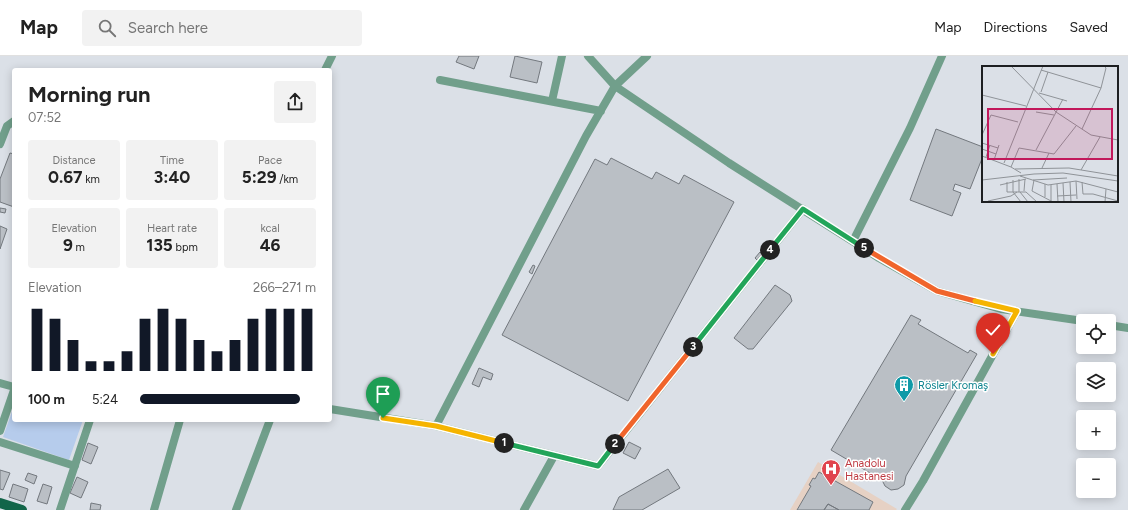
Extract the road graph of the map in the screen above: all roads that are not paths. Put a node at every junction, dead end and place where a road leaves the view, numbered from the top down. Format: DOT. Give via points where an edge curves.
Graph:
graph roads {
  1 [pos="332,56"];
  2 [pos="562,56"];
  3 [pos="588,56"];
  4 [pos="647,56"];
  5 [pos="942,56"];
  6 [pos="326,68"];
  7 [pos="440,80"];
  8 [pos="614,86"];
  9 [pos="552,101"];
  10 [pos="601,111"];
  11 [pos="12,122"];
  12 [pos="0,144"];
  13 [pos="803,209"];
  14 [pos="854,241"];
  15 [pos="1017,311"];
  16 [pos="1076,320"];
  17 [pos="1116,326"];
  18 [pos="1128,328"];
  19 [pos="0,383"];
  20 [pos="12,388"];
  21 [pos="12,395"];
  22 [pos="332,410"];
  23 [pos="89,422"];
  24 [pos="179,422"];
  25 [pos="269,422"];
  26 [pos="436,426"];
  27 [pos="0,431"];
  28 [pos="0,442"];
  29 [pos="554,456"];
  30 [pos="75,466"];
  31 [pos="0,503"];
  32 [pos="22,510"];
  33 [pos="60,510"];
  34 [pos="154,510"];
  35 [pos="236,510"];
  36 [pos="524,510"];
  37 [pos="905,510"];
  1 -- 6 [label="street"];
  2 -- 9 [label="street"];
  3 -- 8 [label="street"];
  4 -- 8 [label="street"];
  5 -- 14 [label="street" via="910,128"];
  7 -- 9 [label="street"];
  8 -- 10 [label="street"];
  8 -- 13 [label="street"];
  9 -- 10 [label="street"];
  10 -- 26 [label="street"];
  11 -- 12 [label="street" via="7,126"];
  13 -- 14 [label="street"];
  13 -- 29 [label="street" via="598,466"];
  14 -- 15 [label="street" via="937,291"];
  15 -- 16 [label="street"];
  15 -- 37 [label="street"];
  17 -- 18 [label="street"];
  19 -- 20 [label="street"];
  21 -- 27 [label="street"];
  22 -- 26 [label="street"];
  23 -- 30 [label="street"];
  24 -- 34 [label="street"];
  25 -- 35 [label="street"];
  26 -- 29 [label="street"];
  28 -- 30 [label="street"];
  29 -- 36 [label="street"];
  30 -- 33 [label="street"];
  31 -- 32 [label="main road"];
}
